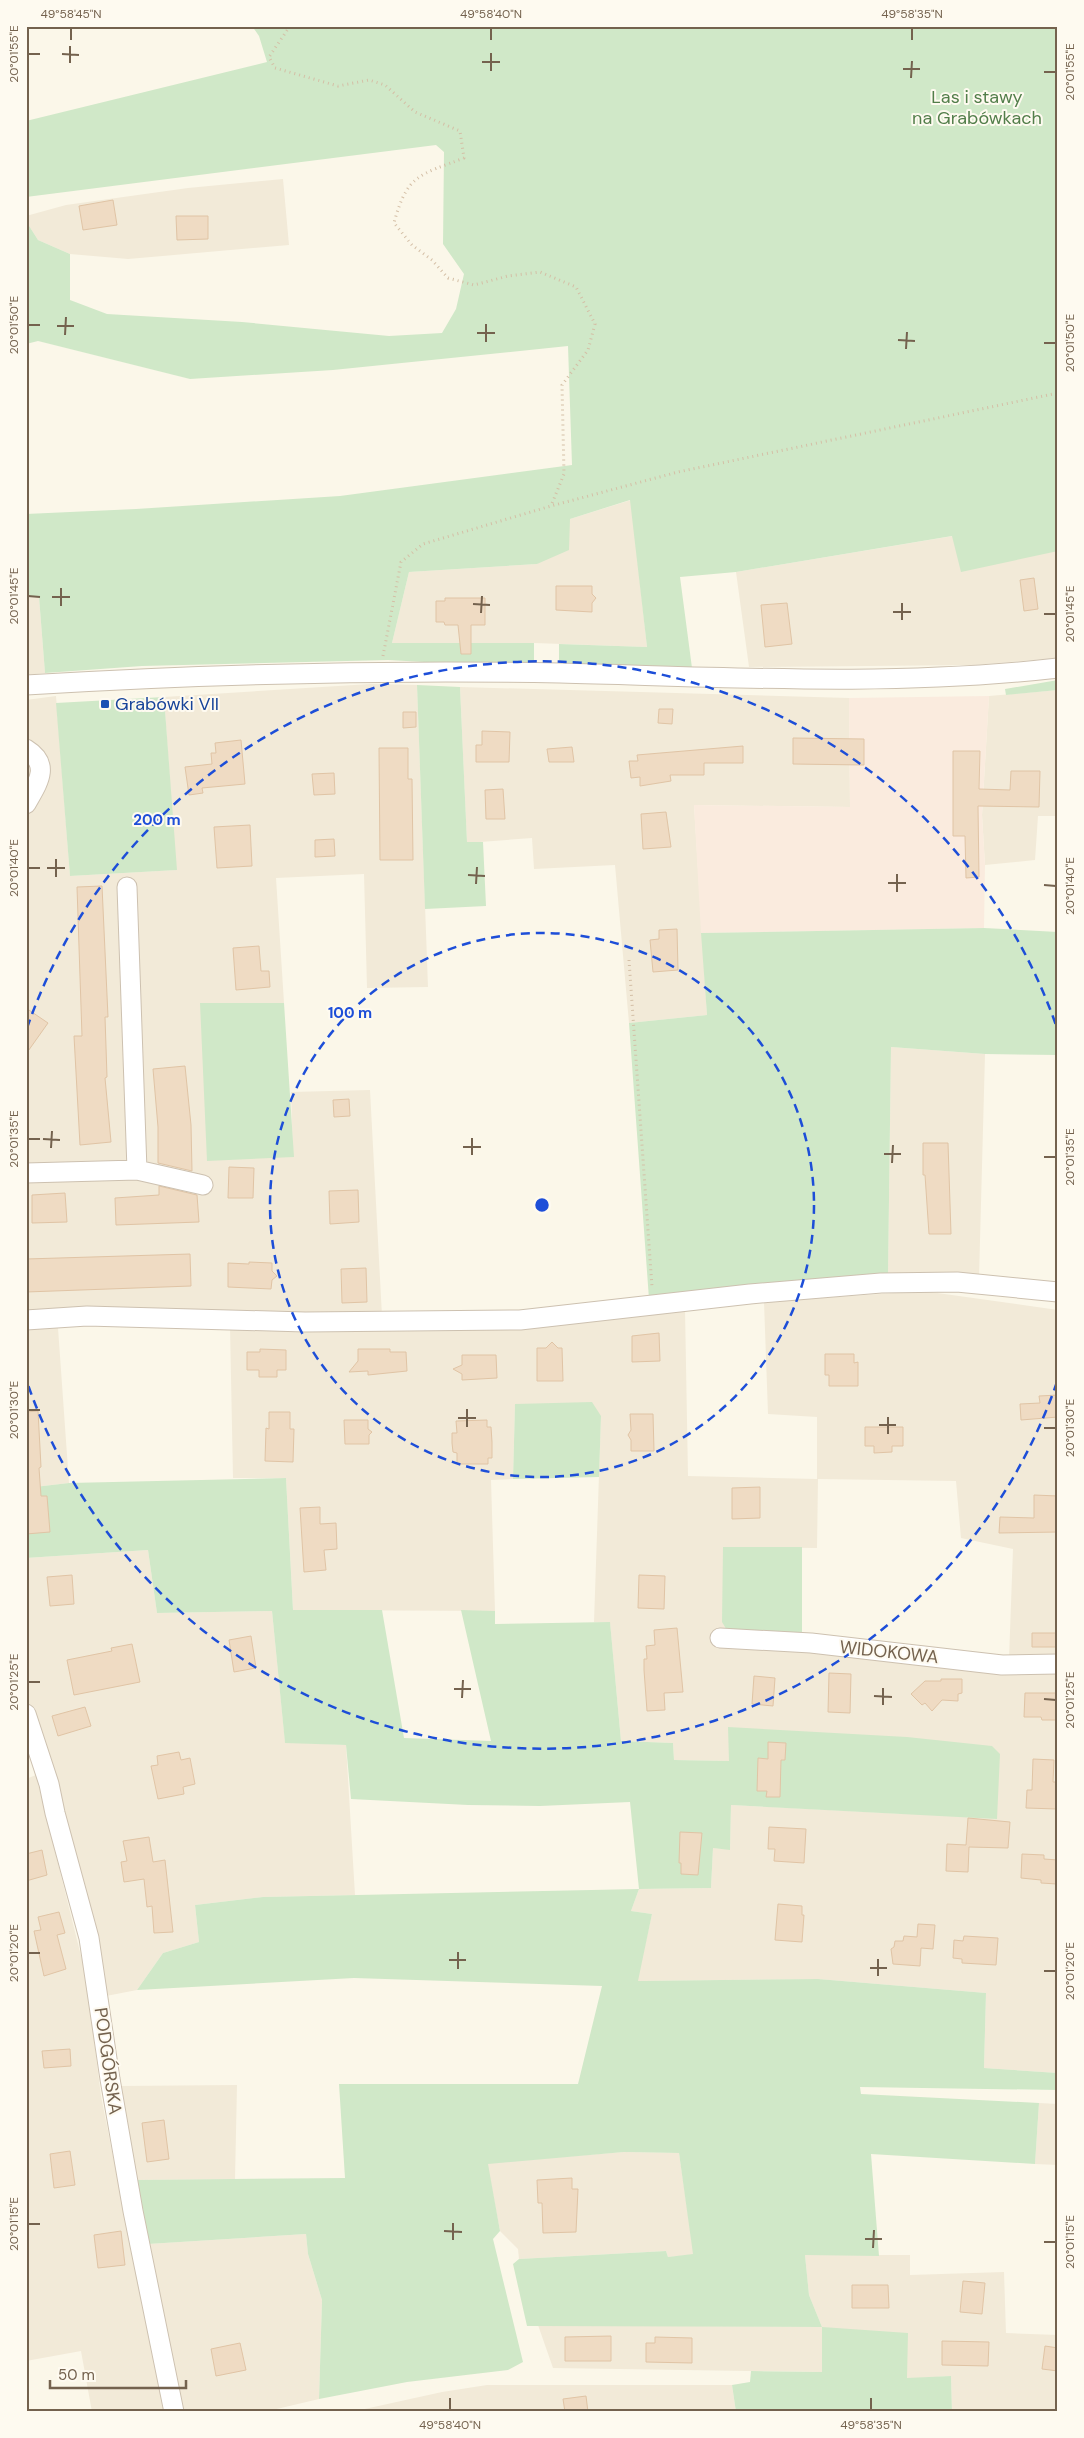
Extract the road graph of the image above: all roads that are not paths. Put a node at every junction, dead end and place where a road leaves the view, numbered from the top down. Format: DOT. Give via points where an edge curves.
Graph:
graph roads {
  1 [pos="1058,668"];
  2 [pos="26,686"];
  3 [pos="26,749"];
  4 [pos="26,804"];
  5 [pos="127,887"];
  6 [pos="137,1170"];
  7 [pos="26,1173"];
  8 [pos="203,1185"];
  9 [pos="1058,1292"];
  10 [pos="26,1320"];
  11 [pos="720,1638"];
  12 [pos="1058,1664"];
  13 [pos="26,1714"];
  14 [pos="174,2412"];
  1 -- 2 [label="street" via="954,678 381,672"];
  3 -- 4 [label="street" via="35,754 40,772"];
  5 -- 6 [label="street"];
  6 -- 7 [label="street"];
  6 -- 8 [label="street"];
  9 -- 10 [label="street" via="956,1282 881,1283 520,1320 305,1322 87,1316"];
  11 -- 12 [label="street, WIDOKOWA" via="811,1643 1002,1665"];
  13 -- 14 [label="street, PODGÓRSKA" via="49,1784 89,1938 131,2201"];
}
